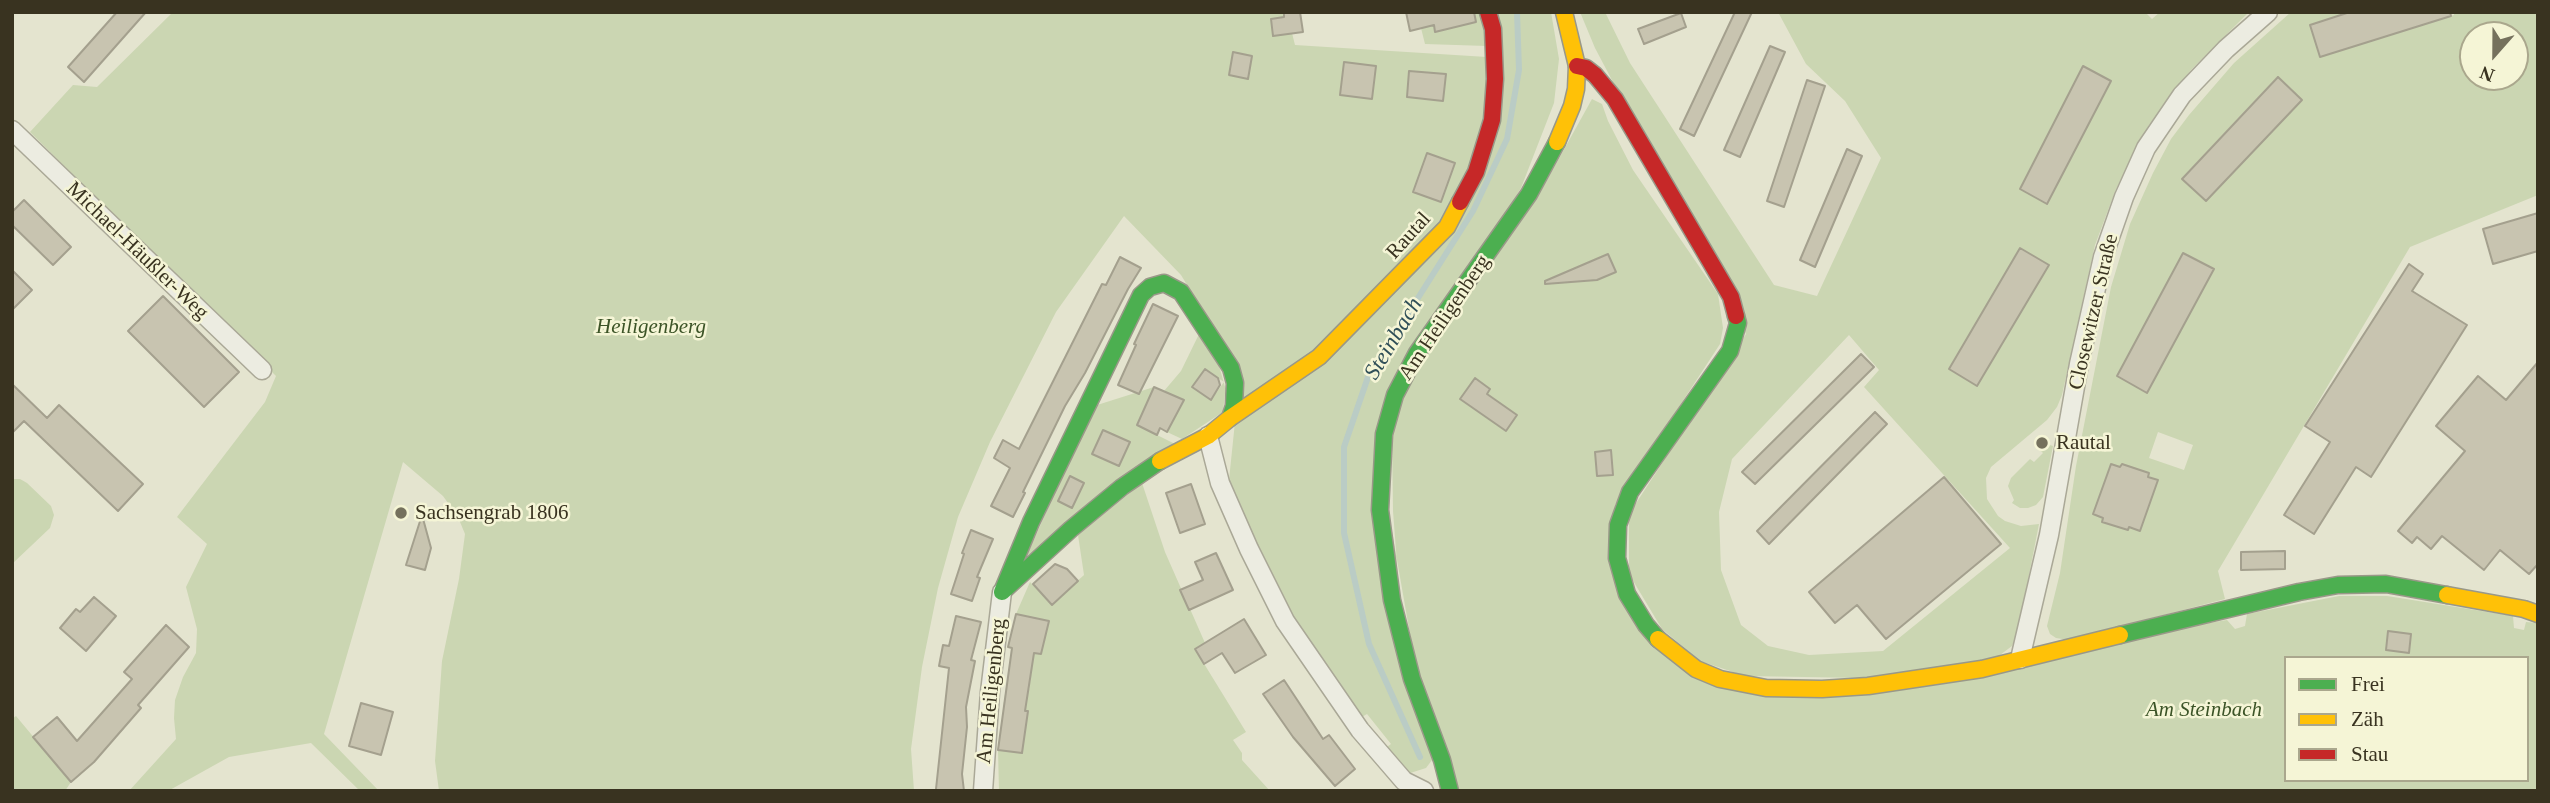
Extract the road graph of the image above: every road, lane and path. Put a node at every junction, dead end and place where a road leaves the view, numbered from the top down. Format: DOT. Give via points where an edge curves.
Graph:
graph roads {
  1 [pos="1488,12"];
  2 [pos="1564,12"];
  3 [pos="2268,12"];
  4 [pos="1577,66"];
  5 [pos="12,130"];
  6 [pos="262,370"];
  7 [pos="1230,418"];
  8 [pos="1208,436"];
  9 [pos="1002,592"];
  10 [pos="2538,614"];
  11 [pos="2020,660"];
  12 [pos="983,791"];
  13 [pos="1424,791"];
  14 [pos="1450,791"];
  1 -- 7 [label="street, Rautal" via="1495,79 1492,120 1476,172 1447,227 1319,357"];
  2 -- 4 [label="street"];
  3 -- 11 [label="street, Closewitzer Straße" via="2182,95 2146,148 2124,197 2104,257 2079,364 2049,536"];
  4 -- 11 [label="street" via="1595,75 1615,99 1731,297 1738,323 1730,351 1622,510 1617,558 1628,594 1646,625 1664,646 1707,674 1766,688 1868,686"];
  4 -- 14 [label="street, Am Heiligenberg" via="1572,106 1556,145 1529,194 1417,354 1395,395 1384,434 1380,510 1392,600 1412,678"];
  5 -- 6 [label="street, Michael-Häußler-Weg"];
  7 -- 8 [label="street, Am Heiligenberg"];
  7 -- 9 [label="street, Am Heiligenberg" via="1235,383 1231,368 1181,292 1164,284 1150,287 1141,295 1112,354"];
  8 -- 9 [label="street, Am Heiligenberg" via="1122,487"];
  8 -- 13 [label="street" via="1220,483 1285,621 1360,730 1404,780"];
  9 -- 12 [label="street, Am Heiligenberg"];
  10 -- 11 [label="street" via="2386,584 2338,586"];
}
